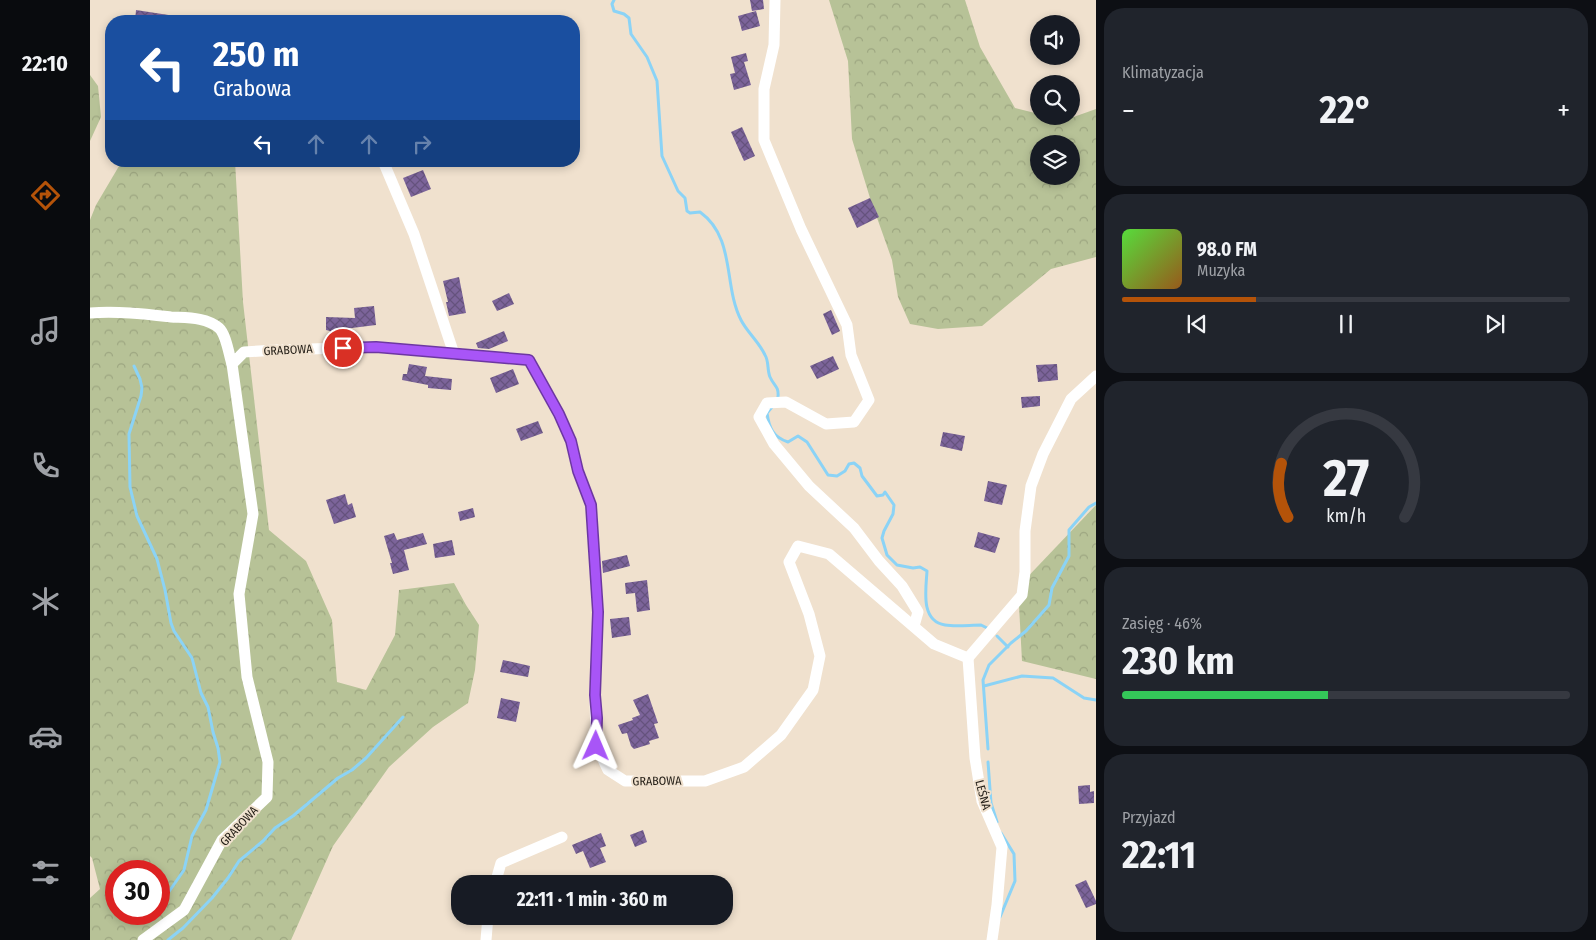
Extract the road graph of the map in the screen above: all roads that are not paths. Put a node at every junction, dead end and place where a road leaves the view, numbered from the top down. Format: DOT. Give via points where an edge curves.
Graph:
graph roads {
  1 [pos="775,0"];
  2 [pos="386,167"];
  3 [pos="90,312"];
  4 [pos="454,354"];
  5 [pos="232,364"];
  6 [pos="1096,376"];
  7 [pos="914,626"];
  8 [pos="964,655"];
  9 [pos="562,837"];
  10 [pos="498,875"];
  11 [pos="487,925"];
  12 [pos="143,940"];
  13 [pos="486,940"];
  14 [pos="992,940"];
  1 -- 7 [label="street" via="774,45 764,89 764,140 801,229 847,325 851,355 869,400 854,422 826,424 786,402 767,403 759,417 774,444 809,486 854,528 902,586 918,612"];
  2 -- 4 [label="street" via="414,234"];
  3 -- 5 [label="street" via="136,313 208,322 223,334"];
  4 -- 5 [label="street, GRABOWA" via="376,347 276,350 244,352"];
  4 -- 7 [label="street, GRABOWA" via="529,360 571,441 591,505 598,612 596,746 608,770 625,781 705,781 744,767 781,735 813,690 820,656 809,614 789,562 798,546 829,554"];
  5 -- 12 [label="street, GRABOWA" via="253,514 239,594 247,678 268,762 267,797 222,840 184,910"];
  6 -- 8 [label="street" via="1071,399 1031,486 1022,595"];
  7 -- 8 [label="street, GRABOWA" via="934,644"];
  8 -- 14 [label="street, LEŚNA" via="974,758 982,801 1002,847"];
  9 -- 10 [label="street" via="501,863"];
  11 -- 13 [label="street"];
}
